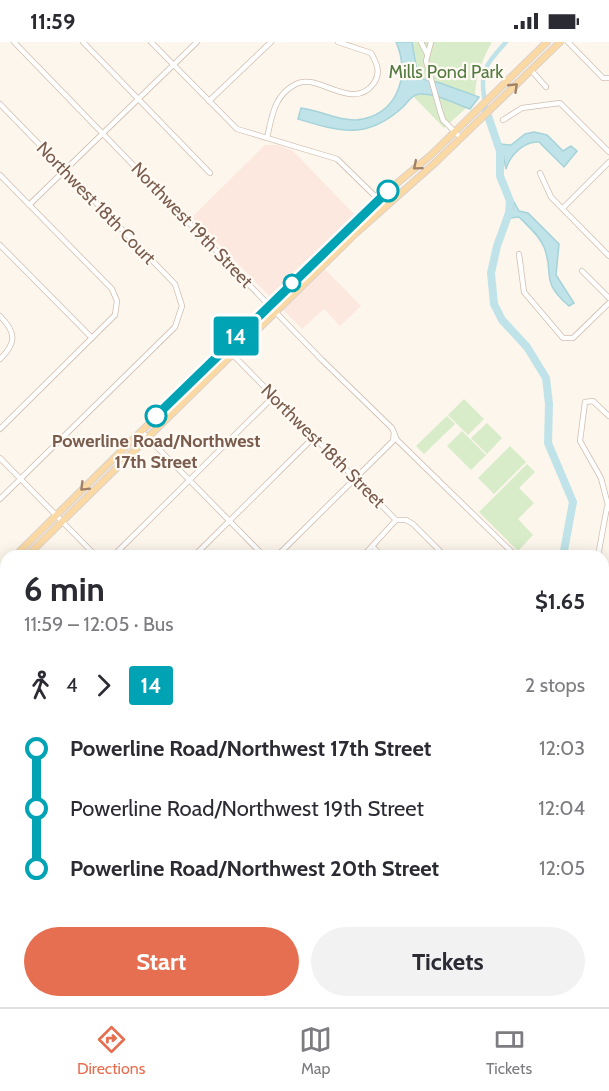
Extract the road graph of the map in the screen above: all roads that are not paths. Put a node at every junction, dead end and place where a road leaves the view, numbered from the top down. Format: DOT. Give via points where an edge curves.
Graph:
graph roads {
  1 [pos="83,42"];
  2 [pos="151,42"];
  3 [pos="196,42"];
  4 [pos="270,42"];
  5 [pos="338,42"];
  6 [pos="421,42"];
  7 [pos="431,42"];
  8 [pos="547,42"];
  9 [pos="560,42"];
  10 [pos="568,42"];
  11 [pos="16,43"];
  12 [pos="537,52"];
  13 [pos="427,54"];
  14 [pos="173,64"];
  15 [pos="531,70"];
  16 [pos="609,79"];
  17 [pos="546,87"];
  18 [pos="139,99"];
  19 [pos="209,101"];
  20 [pos="0,104"];
  21 [pos="503,120"];
  22 [pos="455,132"];
  23 [pos="101,133"];
  24 [pos="267,138"];
  25 [pos="461,138"];
  26 [pos="609,152"];
  27 [pos="609,162"];
  28 [pos="64,171"];
  29 [pos="210,173"];
  30 [pos="540,173"];
  31 [pos="0,175"];
  32 [pos="389,190"];
  33 [pos="378,199"];
  34 [pos="29,205"];
  35 [pos="384,206"];
  36 [pos="563,208"];
  37 [pos="374,216"];
  38 [pos="0,245"];
  39 [pos="519,254"];
  40 [pos="609,255"];
  41 [pos="582,272"];
  42 [pos="609,298"];
  43 [pos="609,303"];
  44 [pos="270,304"];
  45 [pos="276,311"];
  46 [pos="0,316"];
  47 [pos="92,338"];
  48 [pos="232,354"];
  49 [pos="0,359"];
  50 [pos="273,396"];
  51 [pos="609,416"];
  52 [pos="0,429"];
  53 [pos="141,431"];
  54 [pos="394,433"];
  55 [pos="314,437"];
  56 [pos="147,438"];
  57 [pos="0,458"];
  58 [pos="356,478"];
  59 [pos="20,479"];
  60 [pos="188,480"];
  61 [pos="0,499"];
  62 [pos="608,508"];
  63 [pos="56,516"];
  64 [pos="396,520"];
  65 [pos="229,521"];
  66 [pos="62,522"];
  67 [pos="373,547"];
  68 [pos="21,550"];
  69 [pos="33,550"];
  70 [pos="90,550"];
  71 [pos="119,550"];
  72 [pos="200,550"];
  73 [pos="258,550"];
  74 [pos="283,550"];
  75 [pos="370,550"];
  76 [pos="376,550"];
  77 [pos="439,550"];
  78 [pos="510,550"];
  79 [pos="599,550"];
  1 -- 18 [label="street"];
  2 -- 14 [label="street"];
  3 -- 14 [label="street"];
  4 -- 19 [label="street"];
  5 -- 24 [label="street" via="371,53 378,77 365,92 348,94 307,82 297,83 276,101"];
  6 -- 13 [label="street"];
  7 -- 13 [label="street"];
  8 -- 12 [label="main road"];
  9 -- 15 [label="main road"];
  10 -- 16 [label="street" via="603,78"];
  11 -- 23 [label="street, Northwest 19th Street"];
  12 -- 15 [label="main road"];
  12 -- 22 [label="main road"];
  13 -- 22 [label="street" via="443,120"];
  14 -- 18 [label="street"];
  14 -- 19 [label="street"];
  15 -- 17 [label="street"];
  25 -- 15 [label="main road, one-way"];
  18 -- 23 [label="street"];
  18 -- 29 [label="street"];
  19 -- 24 [label="street" via="237,129"];
  20 -- 28 [label="street, Northwest 18th Court"];
  21 -- 26 [label="street" via="522,108 560,103"];
  22 -- 25 [label="street"];
  22 -- 32 [label="main road, one-way"];
  23 -- 28 [label="street"];
  23 -- 44 [label="street, Northwest 19th Street"];
  24 -- 33 [label="street" via="337,159"];
  25 -- 35 [label="main road"];
  27 -- 36 [label="street"];
  28 -- 34 [label="street"];
  28 -- 59 [label="street, Northwest 18th Court" via="175,284 182,306 175,327"];
  30 -- 36 [label="street" via="551,197"];
  31 -- 34 [label="street"];
  32 -- 33 [label="main road"];
  32 -- 35 [label="main road"];
  33 -- 37 [label="main road"];
  33 -- 44 [label="main road"];
  34 -- 47 [label="street" via="112,289 117,301 115,315"];
  35 -- 37 [label="main road"];
  36 -- 40 [label="street"];
  37 -- 45 [label="main road"];
  38 -- 47 [label="street"];
  39 -- 43 [label="street" via="524,292 568,340"];
  41 -- 42 [label="street"];
  44 -- 45 [label="street, Northwest 19th Street"];
  44 -- 53 [label="main road"];
  45 -- 48 [label="main road"];
  45 -- 54 [label="street, Northwest 19th Street"];
  46 -- 49 [label="street" via="14,337 10,349"];
  47 -- 52 [label="street"];
  48 -- 50 [label="street, Northwest 18th Street"];
  48 -- 56 [label="main road"];
  50 -- 55 [label="street, Northwest 18th Street"];
  50 -- 60 [label="street"];
  51 -- 62 [label="street" via="589,400 583,406 580,441 601,478"];
  53 -- 56 [label="street"];
  53 -- 63 [label="main road, one-way"];
  54 -- 58 [label="street" via="393,441"];
  54 -- 78 [label="street, Northwest 19th Street"];
  55 -- 58 [label="street, Northwest 18th Street"];
  55 -- 65 [label="street"];
  56 -- 60 [label="street"];
  56 -- 66 [label="main road"];
  57 -- 59 [label="street"];
  58 -- 64 [label="street, Northwest 18th Street"];
  58 -- 74 [label="street"];
  59 -- 61 [label="street"];
  59 -- 63 [label="street"];
  60 -- 65 [label="street"];
  60 -- 71 [label="street"];
  62 -- 79 [label="street"];
  63 -- 66 [label="street"];
  63 -- 68 [label="main road"];
  64 -- 67 [label="street"];
  64 -- 77 [label="street, Northwest 18th Street" via="413,524"];
  65 -- 72 [label="street"];
  65 -- 73 [label="street"];
  66 -- 69 [label="main road"];
  66 -- 70 [label="street"];
  67 -- 75 [label="street"];
  67 -- 76 [label="street"];
}
